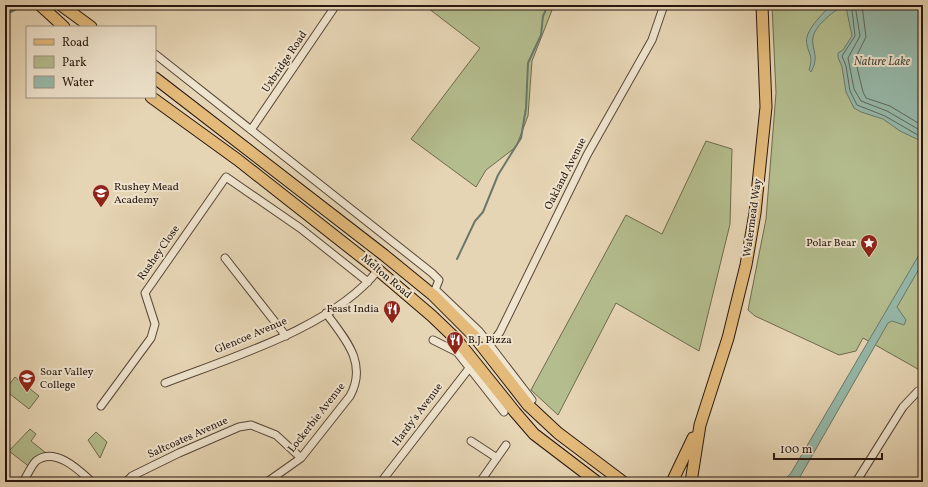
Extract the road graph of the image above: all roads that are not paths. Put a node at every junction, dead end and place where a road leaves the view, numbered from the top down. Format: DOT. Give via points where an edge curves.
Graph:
graph roads {
  1 [pos="62,5"];
  2 [pos="336,5"];
  3 [pos="664,5"];
  4 [pos="762,5"];
  5 [pos="40,6"];
  6 [pos="63,26"];
  7 [pos="90,26"];
  8 [pos="156,55"];
  9 [pos="156,79"];
  10 [pos="152,98"];
  11 [pos="251,130"];
  12 [pos="311,199"];
  13 [pos="338,238"];
  14 [pos="225,258"];
  15 [pos="378,270"];
  16 [pos="368,282"];
  17 [pos="434,293"];
  18 [pos="326,313"];
  19 [pos="286,336"];
  20 [pos="434,340"];
  21 [pos="488,349"];
  22 [pos="472,365"];
  23 [pos="165,382"];
  24 [pos="918,392"];
  25 [pos="530,402"];
  26 [pos="101,406"];
  27 [pos="504,412"];
  28 [pos="518,416"];
  29 [pos="700,425"];
  30 [pos="471,441"];
  31 [pos="506,445"];
  32 [pos="694,450"];
  33 [pos="301,458"];
  34 [pos="497,458"];
  35 [pos="23,482"];
  36 [pos="92,482"];
  37 [pos="126,482"];
  38 [pos="267,482"];
  39 [pos="381,482"];
  40 [pos="481,482"];
  41 [pos="597,482"];
  42 [pos="623,482"];
  43 [pos="672,482"];
  44 [pos="684,482"];
  45 [pos="691,482"];
  46 [pos="856,482"];
  1 -- 7 [label="main road"];
  2 -- 11 [label="street, Uxbridge Road"];
  3 -- 21 [label="street, Oakland Avenue" via="652,40 588,155 500,332"];
  4 -- 29 [label="main road, Watermead Way" via="766,107 755,213 746,265 728,338"];
  5 -- 6 [label="main road"];
  8 -- 11 [label="street"];
  9 -- 12 [label="main road, Melton Road"];
  10 -- 13 [label="main road, Melton Road" via="238,160"];
  11 -- 17 [label="street" via="432,273 439,280"];
  12 -- 13 [label="main road" via="308,208 338,232"];
  12 -- 17 [label="main road, Melton Road"];
  13 -- 15 [label="main road, Melton Road"];
  14 -- 19 [label="street"];
  15 -- 16 [label="street, Glencoe Avenue"];
  15 -- 22 [label="main road, Melton Road" via="457,340"];
  16 -- 18 [label="street, Glencoe Avenue"];
  16 -- 26 [label="street, Rushey Close" via="300,228 226,177 145,293 155,324 151,338"];
  17 -- 21 [label="main road, Melton Road"];
  18 -- 19 [label="street, Glencoe Avenue"];
  18 -- 33 [label="street, Lockerbie Avenue" via="356,362 358,373 350,396"];
  19 -- 23 [label="street, Glencoe Avenue"];
  20 -- 22 [label="street" via="457,352"];
  21 -- 25 [label="main road, Melton Road"];
  22 -- 27 [label="street"];
  22 -- 28 [label="main road, Melton Road"];
  22 -- 39 [label="street, Hardy's Avenue"];
  24 -- 46 [label="street" via="903,407"];
  25 -- 28 [label="main road"];
  25 -- 42 [label="main road, Melton Road" via="558,433"];
  28 -- 41 [label="main road, Melton Road" via="534,434"];
  29 -- 32 [label="main road, Watermead Way"];
  29 -- 43 [label="main road, Watermead Way"];
  30 -- 34 [label="street"];
  31 -- 34 [label="street"];
  32 -- 44 [label="main road, Watermead Way"];
  32 -- 45 [label="main road, Watermead Way"];
  33 -- 37 [label="street, Saltcoates Avenue" via="276,435 251,426 239,427 179,453 132,476"];
  33 -- 38 [label="street, Lockerbie Avenue"];
  34 -- 40 [label="street"];
  35 -- 36 [label="street" via="36,461 48,457 65,459"];
}
